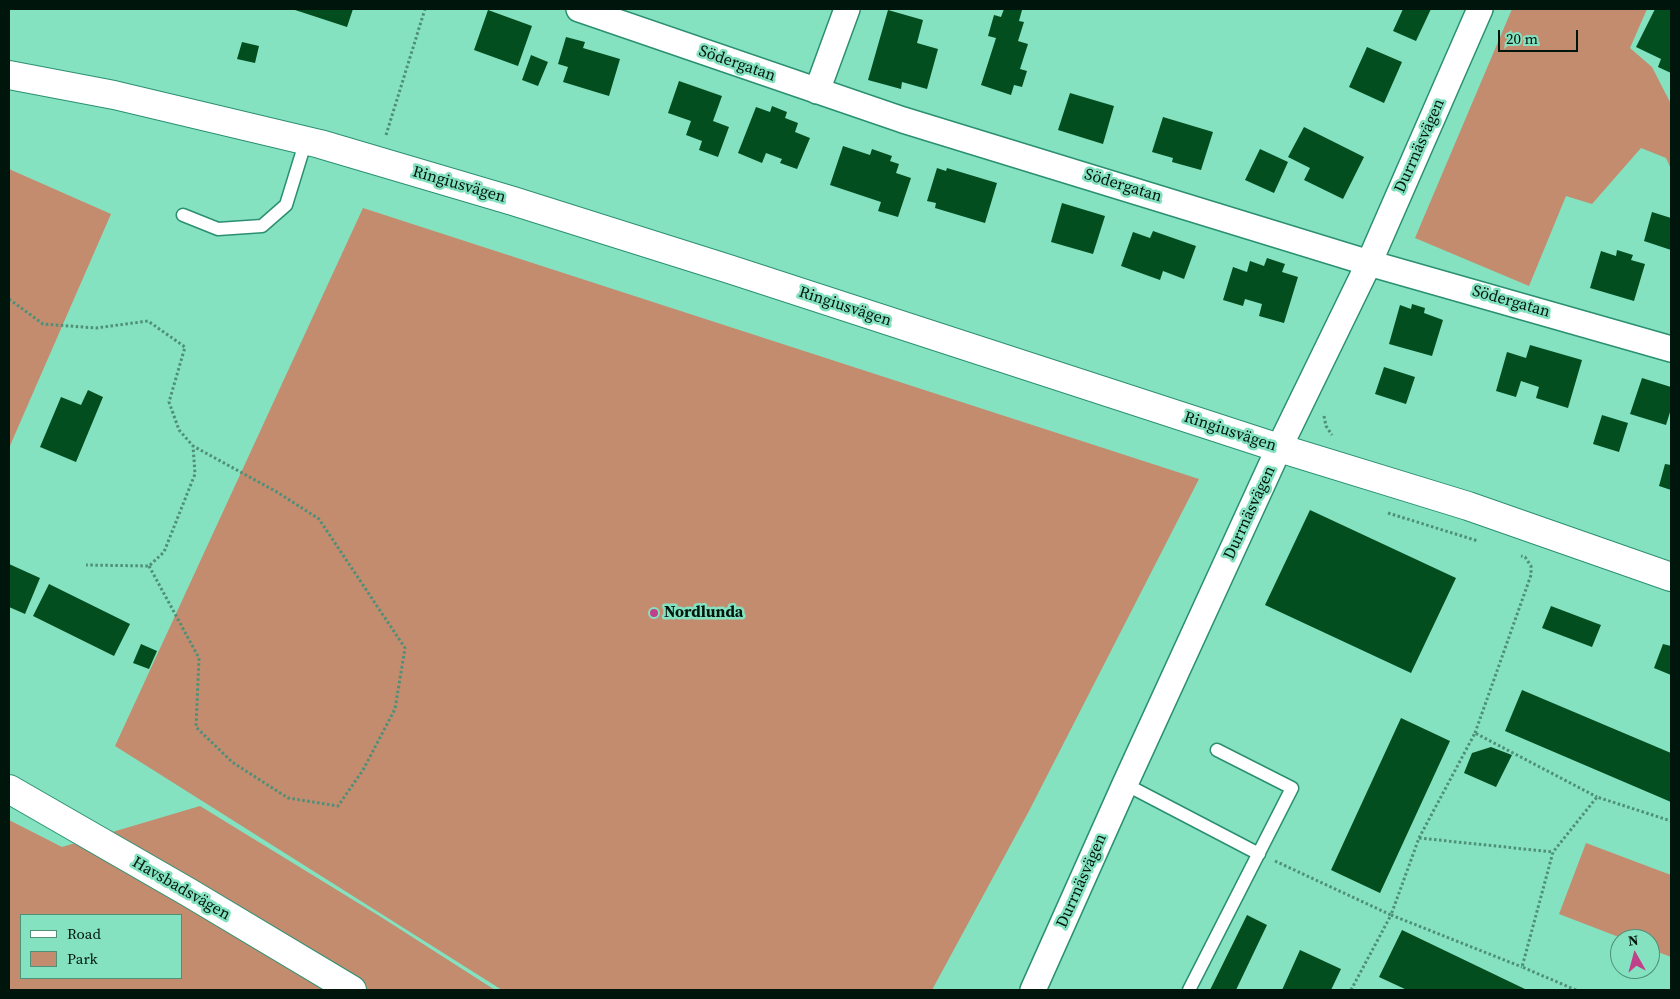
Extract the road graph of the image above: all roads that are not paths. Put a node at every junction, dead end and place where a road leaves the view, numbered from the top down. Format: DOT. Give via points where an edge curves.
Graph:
graph roads {
  1 [pos="579,9"];
  2 [pos="847,9"];
  3 [pos="1480,9"];
  4 [pos="9,75"];
  5 [pos="818,91"];
  6 [pos="306,140"];
  7 [pos="183,215"];
  8 [pos="1369,262"];
  9 [pos="1671,349"];
  10 [pos="1279,448"];
  11 [pos="1671,577"];
  12 [pos="1217,750"];
  13 [pos="1125,784"];
  14 [pos="9,789"];
  15 [pos="1259,854"];
  16 [pos="352,990"];
  17 [pos="1033,990"];
  18 [pos="1189,990"];
  1 -- 5 [label="street, Södergatan"];
  2 -- 5 [label="street"];
  3 -- 8 [label="street, Durrnäsvägen"];
  4 -- 6 [label="street, Ringiusvägen" via="114,95"];
  5 -- 8 [label="street, Södergatan" via="903,120"];
  6 -- 7 [label="lane" via="286,205 262,226 218,229"];
  6 -- 10 [label="street, Ringiusvägen" via="513,200"];
  8 -- 9 [label="street, Södergatan"];
  8 -- 10 [label="street, Durrnäsvägen"];
  10 -- 11 [label="street, Ringiusvägen" via="1468,506"];
  10 -- 13 [label="street, Durrnäsvägen"];
  12 -- 15 [label="lane" via="1292,788"];
  13 -- 15 [label="lane"];
  13 -- 17 [label="street, Durrnäsvägen"];
  14 -- 16 [label="street, Havsbadsvägen"];
  15 -- 18 [label="lane"];
}
